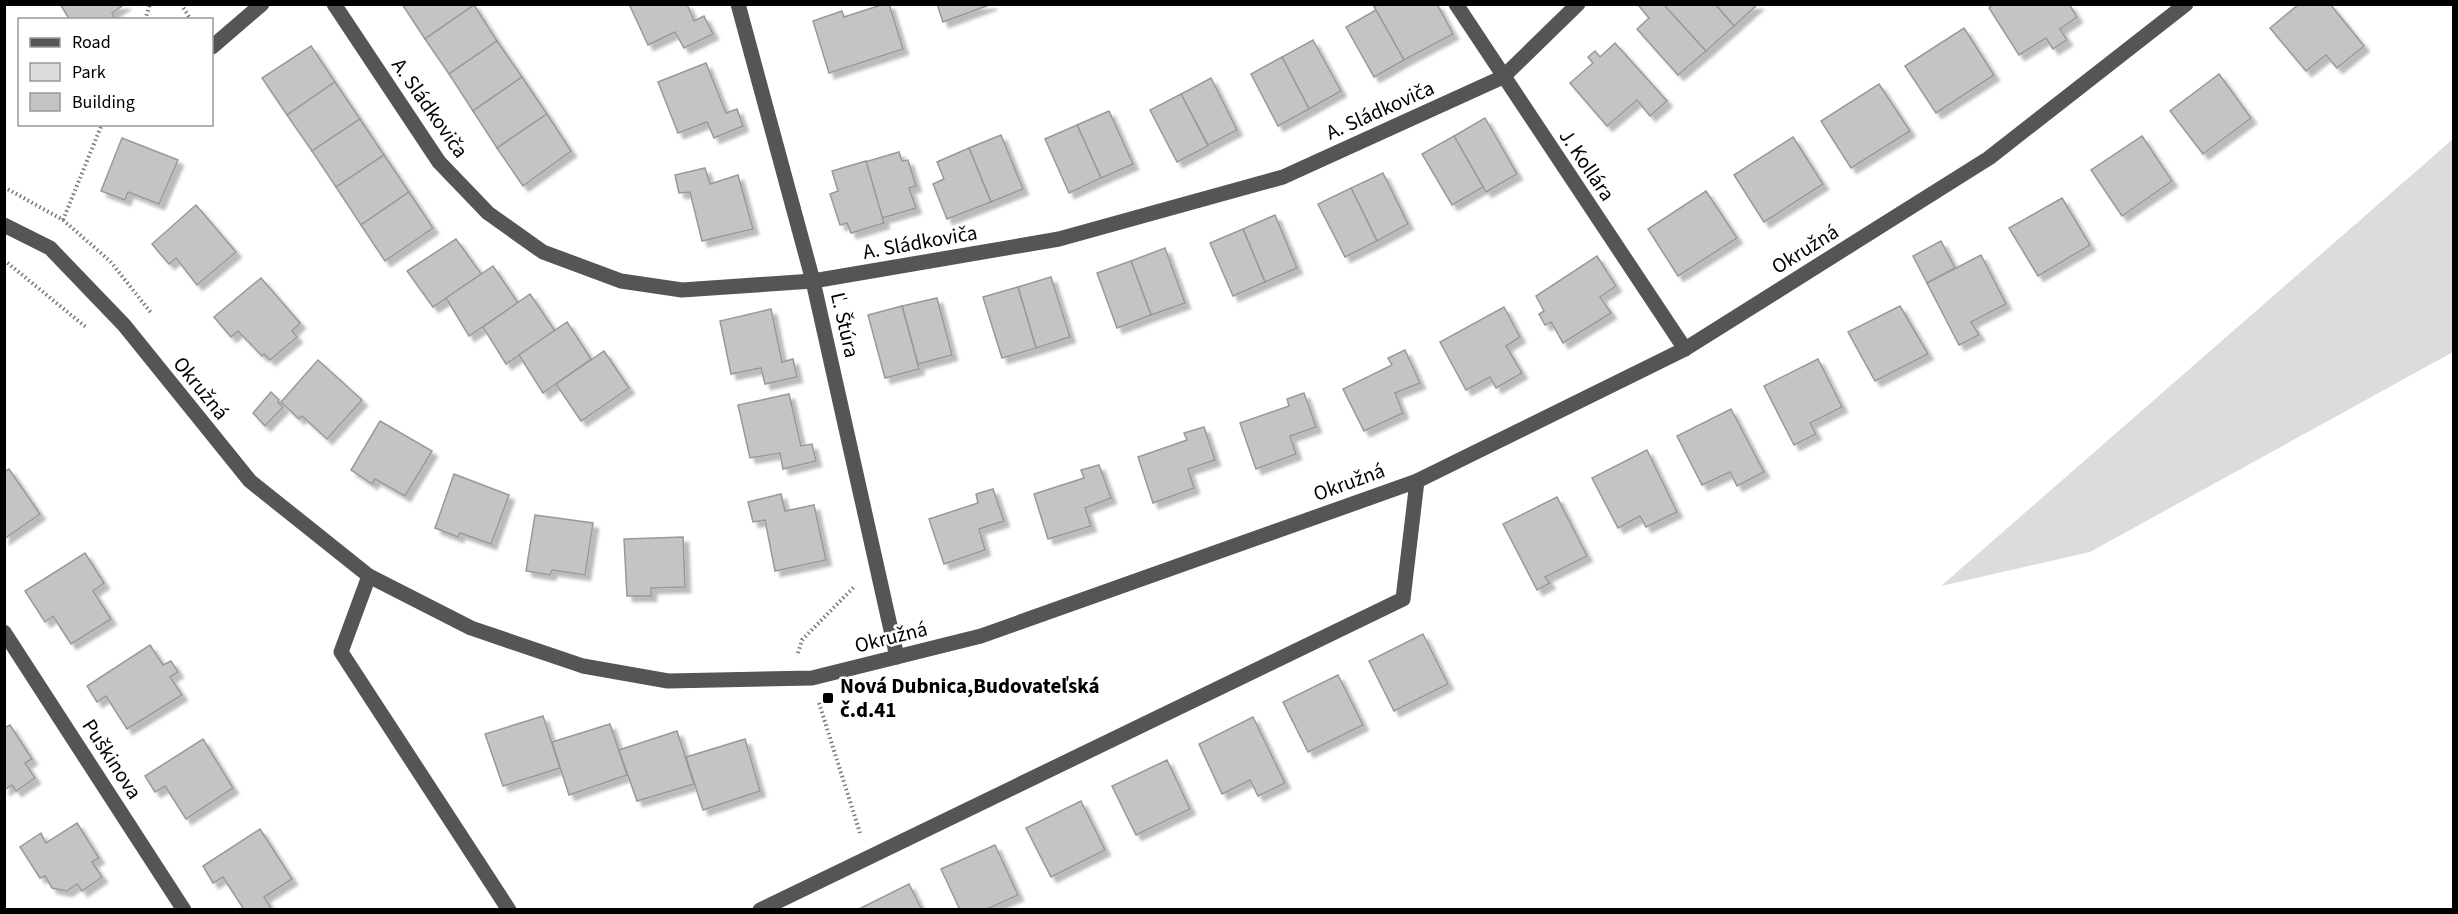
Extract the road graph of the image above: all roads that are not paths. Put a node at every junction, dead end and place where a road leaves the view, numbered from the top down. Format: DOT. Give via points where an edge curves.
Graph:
graph roads {
  1 [pos="262,4"];
  2 [pos="334,4"];
  3 [pos="1456,4"];
  4 [pos="1578,4"];
  5 [pos="2186,4"];
  6 [pos="744,7"];
  7 [pos="213,46"];
  8 [pos="1503,77"];
  9 [pos="4,225"];
  10 [pos="813,281"];
  11 [pos="1685,349"];
  12 [pos="1417,481"];
  13 [pos="369,576"];
  14 [pos="4,632"];
  15 [pos="897,657"];
  16 [pos="184,909"];
  17 [pos="509,909"];
  18 [pos="760,909"];
  1 -- 7 [label="street"];
  2 -- 10 [label="street, A. Sládkoviča" via="439,162 488,213 543,252 621,281 682,290"];
  3 -- 8 [label="street, J. Kollára"];
  4 -- 8 [label="street, A. Sládkoviča"];
  5 -- 11 [label="street, Okružná" via="1989,158"];
  6 -- 10 [label="street, Ľ. Štúra"];
  8 -- 10 [label="street, A. Sládkoviča" via="1283,177 1059,239"];
  8 -- 11 [label="street, J. Kollára"];
  9 -- 13 [label="street, Okružná" via="50,248 124,326 250,481"];
  10 -- 15 [label="street, Ľ. Štúra"];
  11 -- 12 [label="street, Okružná"];
  12 -- 15 [label="street, Okružná" via="981,636"];
  12 -- 18 [label="street, Okružná" via="1403,599"];
  13 -- 15 [label="street, Okružná" via="471,628 583,666 668,681 812,678"];
  13 -- 17 [label="street" via="341,652"];
  14 -- 16 [label="street, Puškinova"];
}
